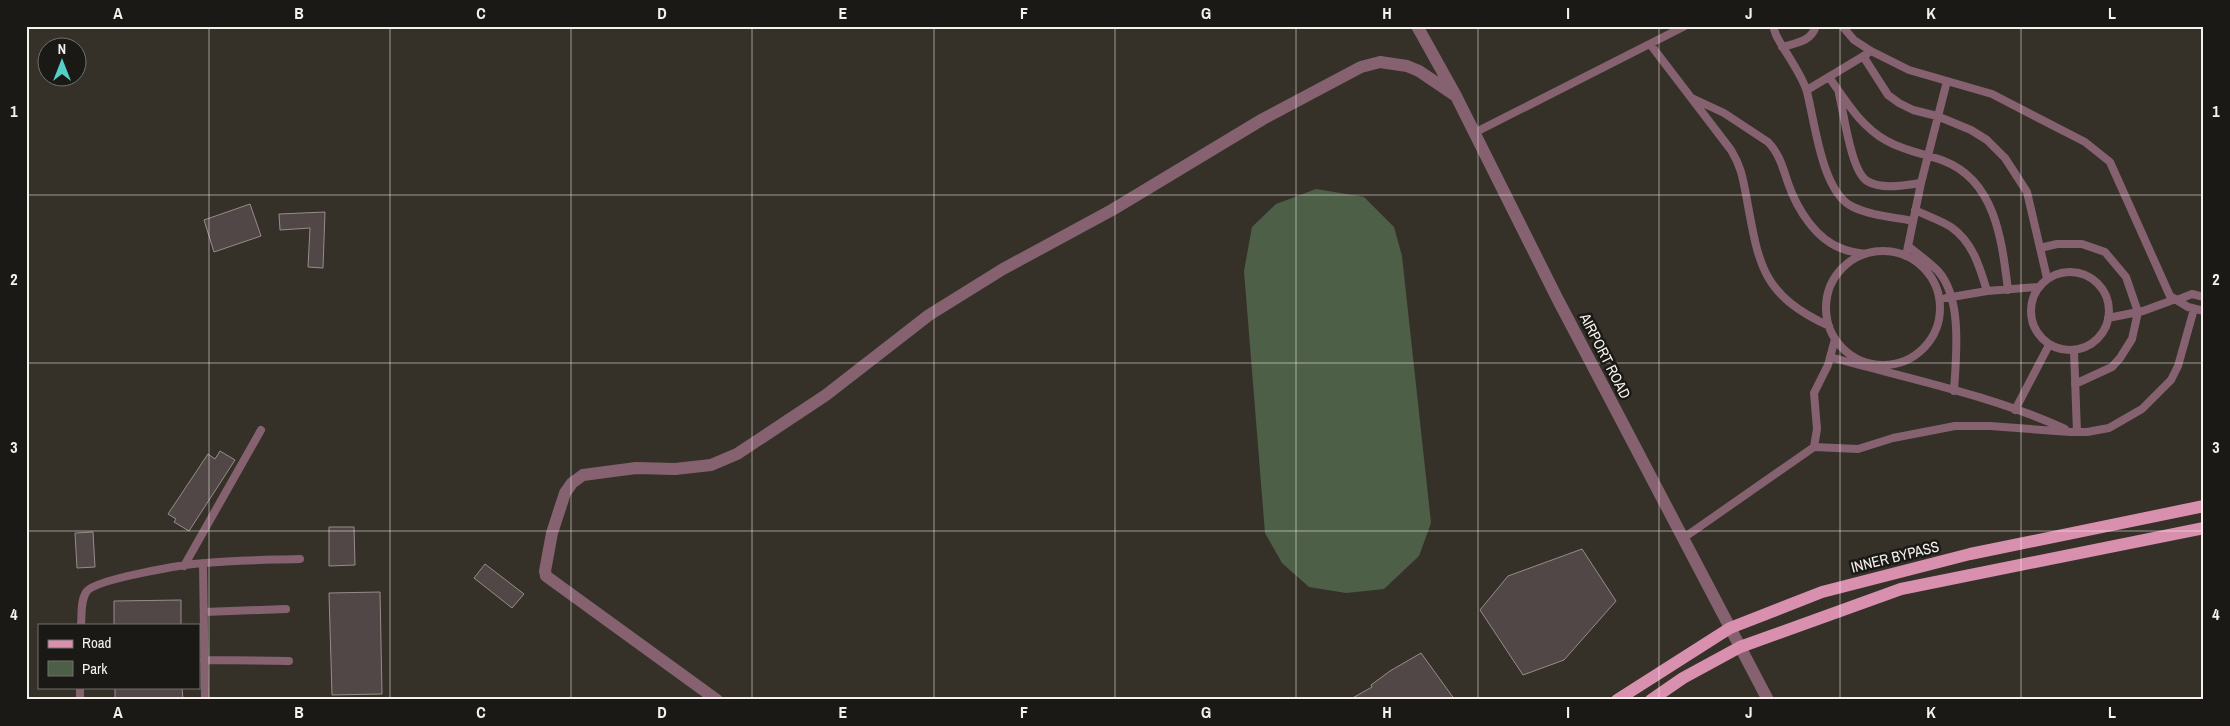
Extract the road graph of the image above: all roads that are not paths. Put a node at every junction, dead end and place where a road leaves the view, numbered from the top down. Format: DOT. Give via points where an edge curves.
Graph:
graph roads {
  1 [pos="1417,26"];
  2 [pos="1685,26"];
  3 [pos="1773,26"];
  4 [pos="1816,26"];
  5 [pos="1842,26"];
  6 [pos="1650,44"];
  7 [pos="1782,47"];
  8 [pos="1871,52"];
  9 [pos="1863,56"];
  10 [pos="1829,77"];
  11 [pos="1947,81"];
  12 [pos="1806,90"];
  13 [pos="1838,90"];
  14 [pos="1456,96"];
  15 [pos="1692,98"];
  16 [pos="1937,116"];
  17 [pos="1474,133"];
  18 [pos="1928,156"];
  19 [pos="1921,183"];
  20 [pos="1915,210"];
  21 [pos="1913,221"];
  22 [pos="1908,246"];
  23 [pos="2040,248"];
  24 [pos="1865,254"];
  25 [pos="1906,256"];
  26 [pos="2047,278"];
  27 [pos="2038,287"];
  28 [pos="2008,290"];
  29 [pos="1988,291"];
  30 [pos="1951,297"];
  31 [pos="2204,297"];
  32 [pos="1939,299"];
  33 [pos="2175,300"];
  34 [pos="2194,309"];
  35 [pos="2204,311"];
  36 [pos="2138,312"];
  37 [pos="2108,318"];
  38 [pos="1829,326"];
  39 [pos="1835,340"];
  40 [pos="2049,345"];
  41 [pos="2074,351"];
  42 [pos="1830,358"];
  43 [pos="2075,384"];
  44 [pos="1954,391"];
  45 [pos="2015,410"];
  46 [pos="261,430"];
  47 [pos="2074,432"];
  48 [pos="1814,447"];
  49 [pos="2204,506"];
  50 [pos="2204,528"];
  51 [pos="1682,539"];
  52 [pos="300,559"];
  53 [pos="203,563"];
  54 [pos="184,566"];
  55 [pos="286,609"];
  56 [pos="204,612"];
  57 [pos="82,624"];
  58 [pos="1730,628"];
  59 [pos="1740,647"];
  60 [pos="204,660"];
  61 [pos="289,660"];
  62 [pos="205,700"];
  63 [pos="717,700"];
  64 [pos="1617,700"];
  65 [pos="1651,700"];
  66 [pos="1768,700"];
  1 -- 14 [label="street, AIRPORT ROAD"];
  2 -- 6 [label="lane"];
  3 -- 7 [label="lane"];
  4 -- 7 [label="lane" via="1808,38"];
  5 -- 8 [label="lane"];
  6 -- 15 [label="lane"];
  6 -- 17 [label="lane"];
  7 -- 12 [label="lane"];
  8 -- 9 [label="lane"];
  8 -- 11 [label="lane" via="1909,70"];
  9 -- 10 [label="lane"];
  9 -- 16 [label="lane" via="1888,95 1913,110"];
  10 -- 12 [label="lane"];
  10 -- 13 [label="lane"];
  11 -- 16 [label="lane"];
  11 -- 33 [label="lane" via="1992,94 2054,124 2086,142 2110,162 2170,296"];
  12 -- 21 [label="lane" via="1830,179 1839,197 1851,207 1871,214"];
  13 -- 18 [label="lane" via="1855,115 1875,133 1902,148"];
  13 -- 19 [label="lane" via="1851,149 1867,181 1892,186"];
  14 -- 17 [label="street, AIRPORT ROAD"];
  14 -- 63 [label="street" via="1407,66 1380,62 1361,67 1263,119 1112,210 1003,269 929,315 826,395 737,454 711,465 675,469 636,468 583,475 572,483 552,533 546,576"];
  15 -- 24 [label="lane" via="1724,113 1768,142 1778,156 1801,211 1815,229 1842,249"];
  15 -- 38 [label="lane" via="1741,166 1757,252 1770,282 1786,301"];
  16 -- 18 [label="lane"];
  16 -- 23 [label="lane" via="1988,140 2005,158 2027,192"];
  17 -- 51 [label="street, AIRPORT ROAD"];
  18 -- 19 [label="lane"];
  18 -- 28 [label="lane" via="1957,168 1980,189 1988,202 2002,242"];
  19 -- 20 [label="lane"];
  20 -- 21 [label="lane"];
  20 -- 29 [label="lane" via="1952,228 1969,245"];
  21 -- 22 [label="lane"];
  22 -- 25 [label="lane"];
  22 -- 30 [label="lane" via="1938,271"];
  23 -- 26 [label="lane"];
  23 -- 36 [label="lane" via="2082,244 2105,252 2126,277"];
  24 -- 25 [label="lane" via="1880,252"];
  24 -- 38 [label="lane" via="1852,261 1832,283 1827,297"];
  25 -- 32 [label="lane" via="1931,278"];
  26 -- 27 [label="lane"];
  26 -- 37 [label="lane" via="2070,271 2093,279 2107,298"];
  27 -- 28 [label="lane"];
  27 -- 40 [label="lane" via="2033,298 2032,322"];
  28 -- 29 [label="lane"];
  29 -- 30 [label="lane"];
  30 -- 32 [label="lane"];
  30 -- 44 [label="lane" via="1957,340"];
  31 -- 33 [label="lane" via="2192,294"];
  32 -- 39 [label="lane" via="1939,320 1934,334 1926,346 1901,362 1871,364 1845,351"];
  33 -- 34 [label="lane"];
  33 -- 36 [label="lane"];
  34 -- 35 [label="lane"];
  34 -- 47 [label="lane" via="2171,380 2142,408 2109,428"];
  36 -- 37 [label="lane"];
  36 -- 43 [label="lane" via="2132,340 2120,358 2112,367"];
  37 -- 41 [label="lane" via="2093,342"];
  38 -- 39 [label="lane"];
  39 -- 42 [label="lane"];
  40 -- 41 [label="lane"];
  40 -- 45 [label="lane"];
  41 -- 43 [label="lane"];
  42 -- 44 [label="lane"];
  42 -- 48 [label="lane" via="1814,394 1817,430"];
  43 -- 47 [label="lane"];
  44 -- 45 [label="lane"];
  45 -- 47 [label="lane"];
  46 -- 54 [label="lane"];
  47 -- 48 [label="lane" via="1956,426 1893,438 1858,449"];
  48 -- 51 [label="lane"];
  49 -- 58 [label="main road, INNER BYPASS" via="1970,554 1822,592"];
  50 -- 59 [label="main road" via="1900,589"];
  51 -- 58 [label="street, AIRPORT ROAD"];
  52 -- 53 [label="lane"];
  53 -- 54 [label="lane"];
  53 -- 56 [label="lane"];
  54 -- 57 [label="lane" via="93,586 86,592 83,602"];
  55 -- 56 [label="lane"];
  56 -- 60 [label="lane"];
  58 -- 59 [label="street, AIRPORT ROAD"];
  58 -- 64 [label="main road, INNER BYPASS"];
  59 -- 65 [label="main road" via="1682,678"];
  59 -- 66 [label="street, AIRPORT ROAD"];
  60 -- 61 [label="lane"];
  60 -- 62 [label="lane"];
}
